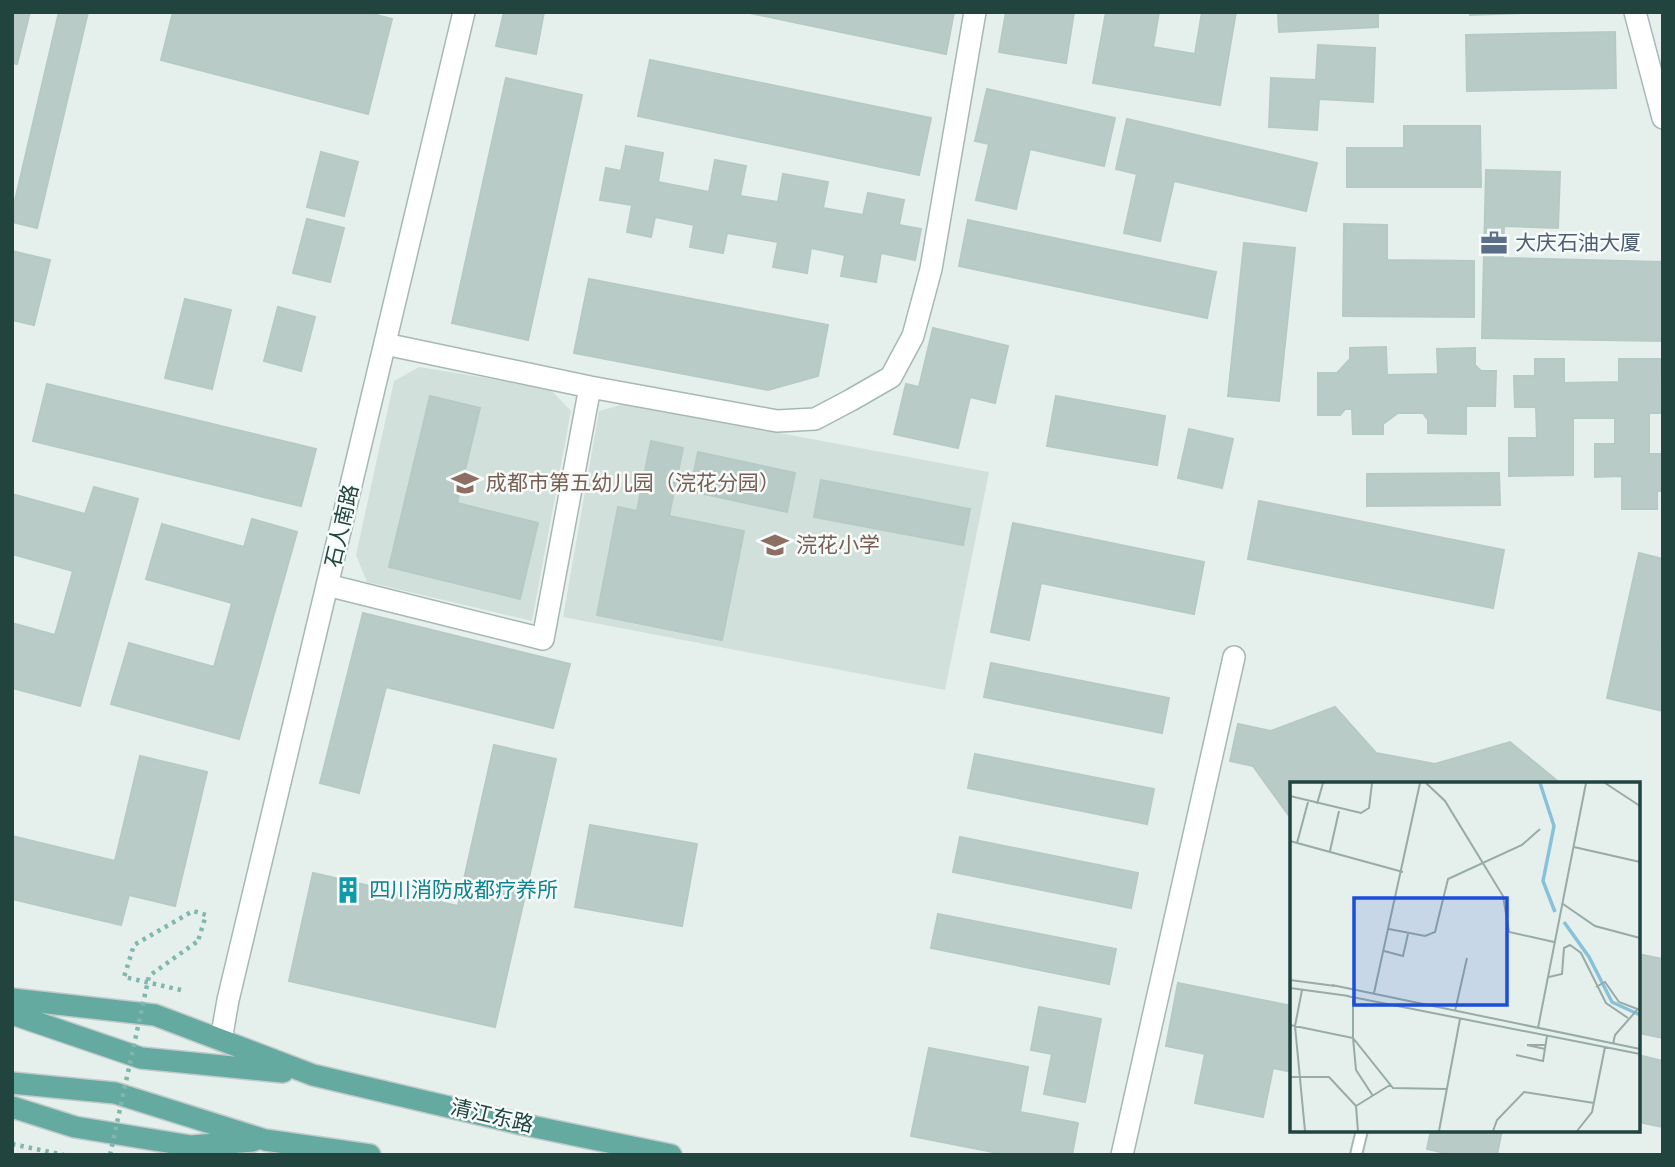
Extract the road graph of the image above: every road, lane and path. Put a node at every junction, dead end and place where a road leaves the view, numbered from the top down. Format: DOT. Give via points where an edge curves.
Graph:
graph roads {
  1 [pos="464,12"];
  2 [pos="975,12"];
  3 [pos="1635,12"];
  4 [pos="1663,118"];
  5 [pos="385,344"];
  6 [pos="590,387"];
  7 [pos="327,585"];
  8 [pos="1234,657"];
  9 [pos="181,990"];
  10 [pos="12,999"];
  11 [pos="12,1014"];
  12 [pos="221,1040"];
  13 [pos="313,1074"];
  14 [pos="12,1083"];
  15 [pos="12,1107"];
  16 [pos="1362,1132"];
  17 [pos="265,1140"];
  18 [pos="12,1144"];
  19 [pos="64,1155"];
  20 [pos="110,1155"];
  21 [pos="370,1155"];
  22 [pos="671,1155"];
  23 [pos="1122,1155"];
  24 [pos="1356,1155"];
  1 -- 5 [label="street, 石人南路"];
  2 -- 6 [label="street" via="931,269 913,336 891,377 815,419 777,421"];
  3 -- 4 [label="street"];
  5 -- 6 [label="street"];
  5 -- 7 [label="street, 石人南路"];
  6 -- 7 [label="street" via="543,639"];
  7 -- 12 [label="street, 石人南路"];
  8 -- 23 [label="street"];
  9 -- 20 [label="path, bridge" via="124,976 134,945 193,911 206,915 198,941 149,976"];
  10 -- 12 [label="main road, 清江东路" via="155,1015"];
  11 -- 13 [label="main road, 清江东路" via="141,1058"];
  12 -- 13 [label="main road, 清江东路"];
  13 -- 22 [label="main road, 清江东路"];
  14 -- 17 [label="main road" via="116,1093"];
  15 -- 17 [label="main road" via="75,1127 191,1146"];
  16 -- 24 [label="lane"];
  17 -- 21 [label="main road"];
  18 -- 19 [label="path"];
}
